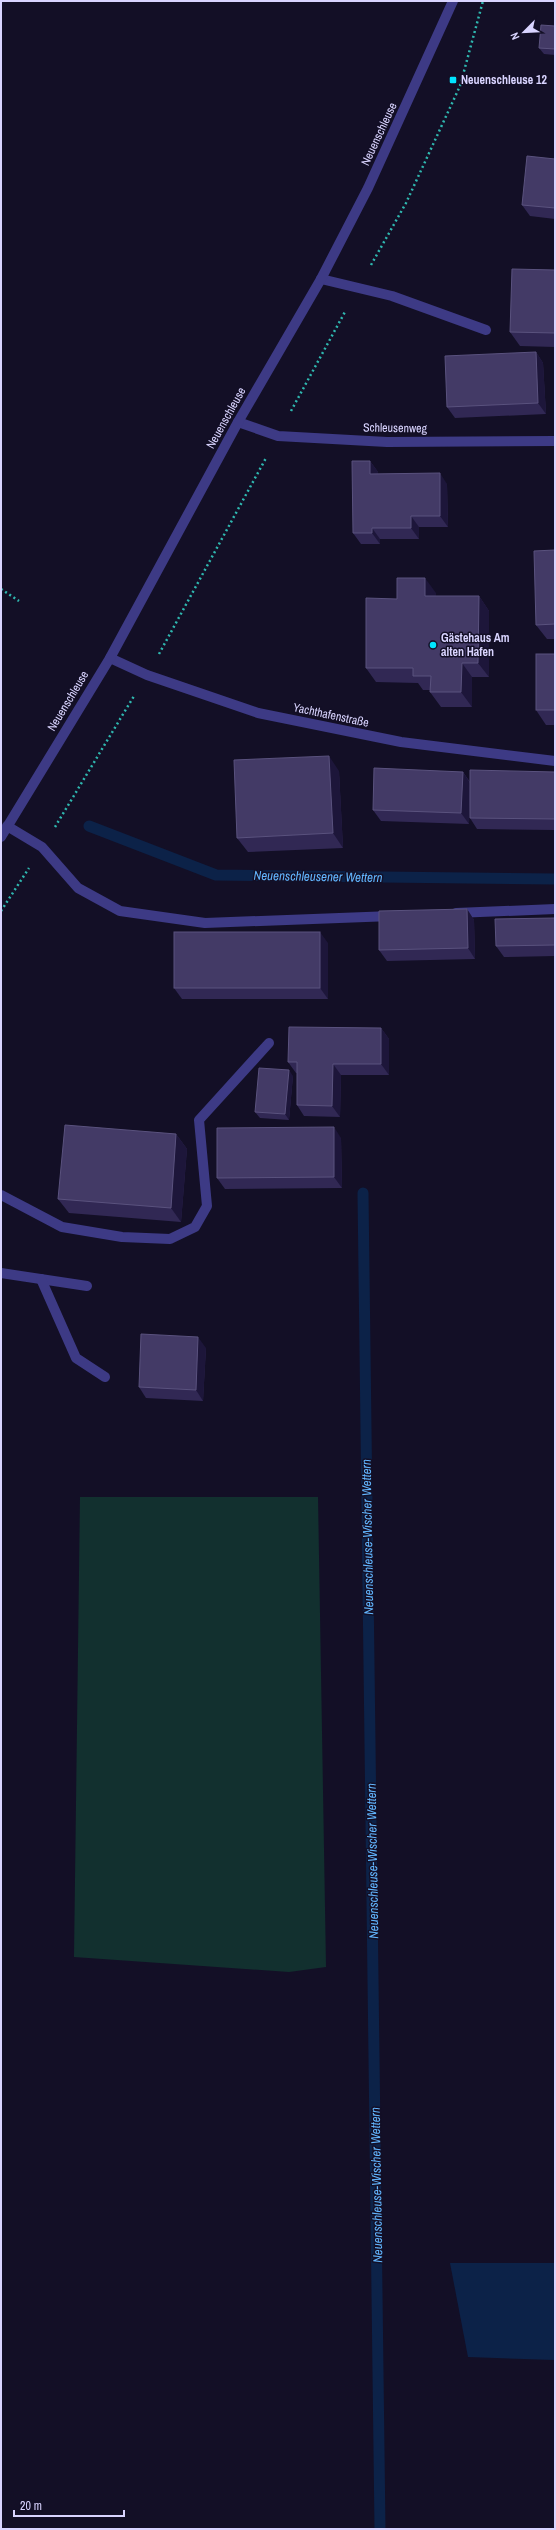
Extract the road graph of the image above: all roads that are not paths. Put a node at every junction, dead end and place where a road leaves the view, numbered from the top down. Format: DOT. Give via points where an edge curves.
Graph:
graph roads {
  1 [pos="453,1"];
  2 [pos="321,279"];
  3 [pos="486,330"];
  4 [pos="238,422"];
  5 [pos="555,441"];
  6 [pos="110,658"];
  7 [pos="555,761"];
  8 [pos="7,826"];
  9 [pos="1,837"];
  10 [pos="555,909"];
  11 [pos="444,914"];
  12 [pos="404,915"];
  13 [pos="269,1044"];
  14 [pos="1,1195"];
  15 [pos="1,1273"];
  16 [pos="41,1279"];
  17 [pos="87,1286"];
  18 [pos="105,1377"];
  1 -- 2 [label="street, Neuenschleuse" via="371,181"];
  2 -- 3 [label="street" via="392,296"];
  2 -- 4 [label="street, Neuenschleuse"];
  4 -- 5 [label="street, Schleusenweg" via="278,436 387,442"];
  4 -- 6 [label="street, Neuenschleuse"];
  6 -- 7 [label="street, Yachthafenstraße" via="147,675 258,713 401,742"];
  6 -- 8 [label="street, Neuenschleuse"];
  8 -- 9 [label="street, Neuenschleuse"];
  8 -- 12 [label="street" via="42,847 78,888 120,911 205,923"];
  10 -- 11 [label="street"];
  13 -- 14 [label="street" via="199,1120 208,1206 195,1227 170,1239 114,1236 62,1227"];
  15 -- 16 [label="street"];
  16 -- 17 [label="street"];
  16 -- 18 [label="street" via="76,1358"];
}
